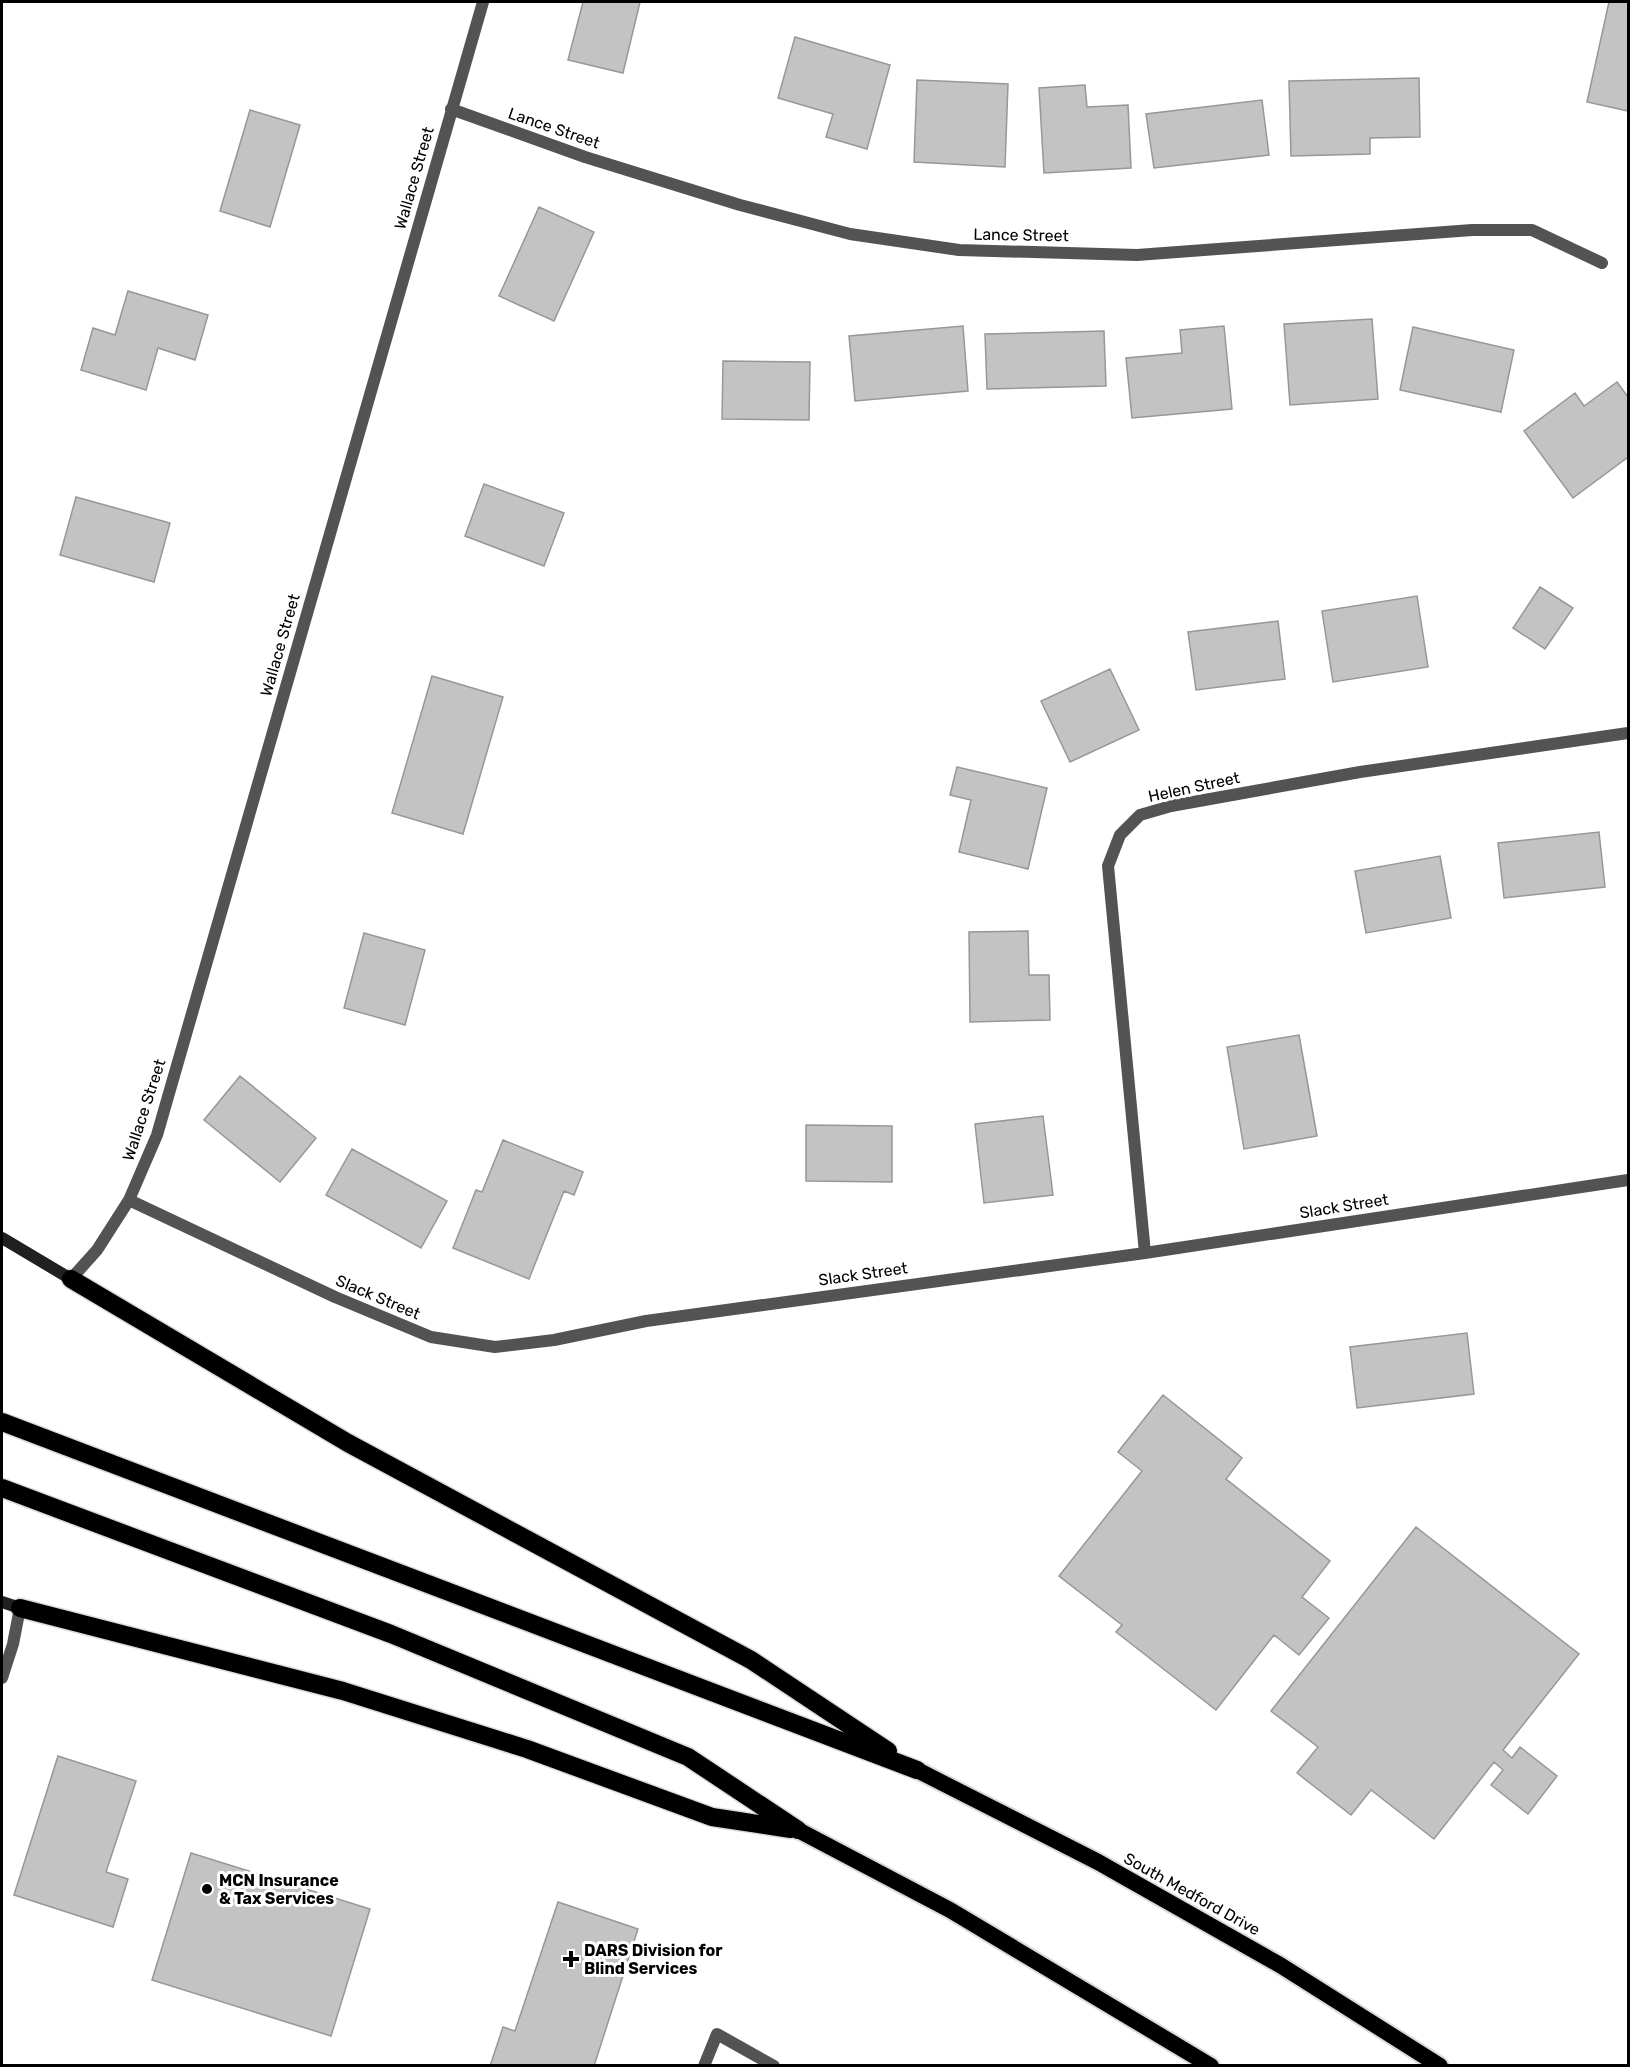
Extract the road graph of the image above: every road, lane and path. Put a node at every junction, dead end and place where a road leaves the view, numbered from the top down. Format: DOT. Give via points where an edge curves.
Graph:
graph roads {
  1 [pos="483,2"];
  2 [pos="451,109"];
  3 [pos="1602,263"];
  4 [pos="1629,733"];
  5 [pos="1629,1180"];
  6 [pos="129,1200"];
  7 [pos="2,1238"];
  8 [pos="1145,1253"];
  9 [pos="71,1279"];
  10 [pos="2,1422"];
  11 [pos="2,1488"];
  12 [pos="2,1602"];
  13 [pos="20,1608"];
  14 [pos="2,1678"];
  15 [pos="917,1770"];
  16 [pos="798,1830"];
  17 [pos="704,2066"];
  18 [pos="774,2066"];
  19 [pos="1211,2066"];
  20 [pos="1440,2066"];
  1 -- 2 [label="street, Wallace Street"];
  2 -- 3 [label="street, Lance Street" via="585,157 740,205 850,234 959,250 1137,255 1472,230 1533,230"];
  2 -- 6 [label="street, Wallace Street" via="157,1135"];
  4 -- 8 [label="street, Helen Street" via="1360,772 1171,806 1140,815 1120,835 1108,866"];
  5 -- 8 [label="street, Slack Street"];
  6 -- 8 [label="street, Slack Street" via="431,1337 495,1347 554,1340 646,1321"];
  6 -- 9 [label="street, Wallace Street" via="97,1250"];
  7 -- 9 [label="main road"];
  9 -- 15 [label="highway" via="348,1443 751,1660"];
  10 -- 15 [label="highway"];
  11 -- 16 [label="highway" via="391,1634 688,1757"];
  12 -- 13 [label="main road"];
  13 -- 14 [label="street"];
  13 -- 16 [label="highway" via="343,1691 526,1749 712,1817"];
  15 -- 20 [label="highway, South Medford Drive" via="1098,1862 1280,1965"];
  16 -- 19 [label="highway" via="950,1910"];
  17 -- 18 [label="street" via="717,2034"];
}
